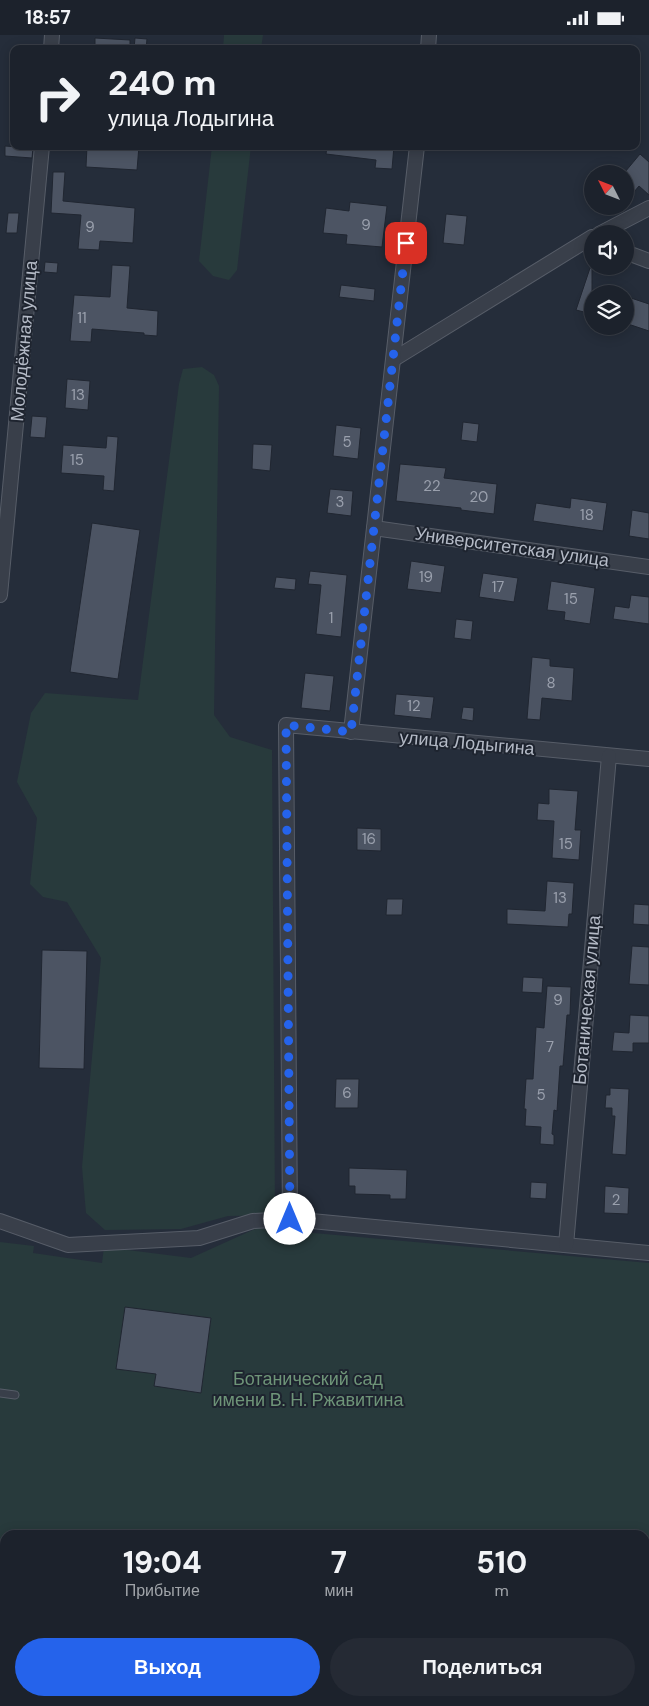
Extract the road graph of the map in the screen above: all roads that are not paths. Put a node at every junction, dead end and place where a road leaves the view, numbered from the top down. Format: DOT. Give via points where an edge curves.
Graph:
graph roads {
  1 [pos="42,150"];
  2 [pos="417,150"];
  3 [pos="649,208"];
  4 [pos="617,225"];
  5 [pos="584,243"];
  6 [pos="634,255"];
  7 [pos="649,261"];
  8 [pos="394,359"];
  9 [pos="374,528"];
  10 [pos="649,567"];
  11 [pos="0,595"];
  12 [pos="351,732"];
  13 [pos="608,756"];
  14 [pos="649,759"];
  15 [pos="290,1219"];
  16 [pos="0,1221"];
  17 [pos="15,1226"];
  18 [pos="0,1234"];
  19 [pos="566,1245"];
  20 [pos="649,1253"];
  21 [pos="0,1393"];
  22 [pos="15,1395"];
  1 -- 11 [label="street, Молодёжная улица"];
  2 -- 8 [label="street"];
  3 -- 4 [label="street"];
  5 -- 8 [label="street"];
  6 -- 7 [label="street"];
  8 -- 9 [label="street"];
  9 -- 10 [label="street, Университетская улица"];
  9 -- 12 [label="street"];
  12 -- 13 [label="street, улица Лодыгина"];
  12 -- 15 [label="street, улица Лодыгина" via="286,725"];
  13 -- 14 [label="street, улица Лодыгина"];
  13 -- 19 [label="street, Ботаническая улица"];
  15 -- 17 [label="street" via="253,1221 199,1238 68,1245"];
  15 -- 19 [label="street"];
  16 -- 17 [label="street"];
  17 -- 18 [label="street"];
  19 -- 20 [label="street"];
  21 -- 22 [label="lane"];
}
